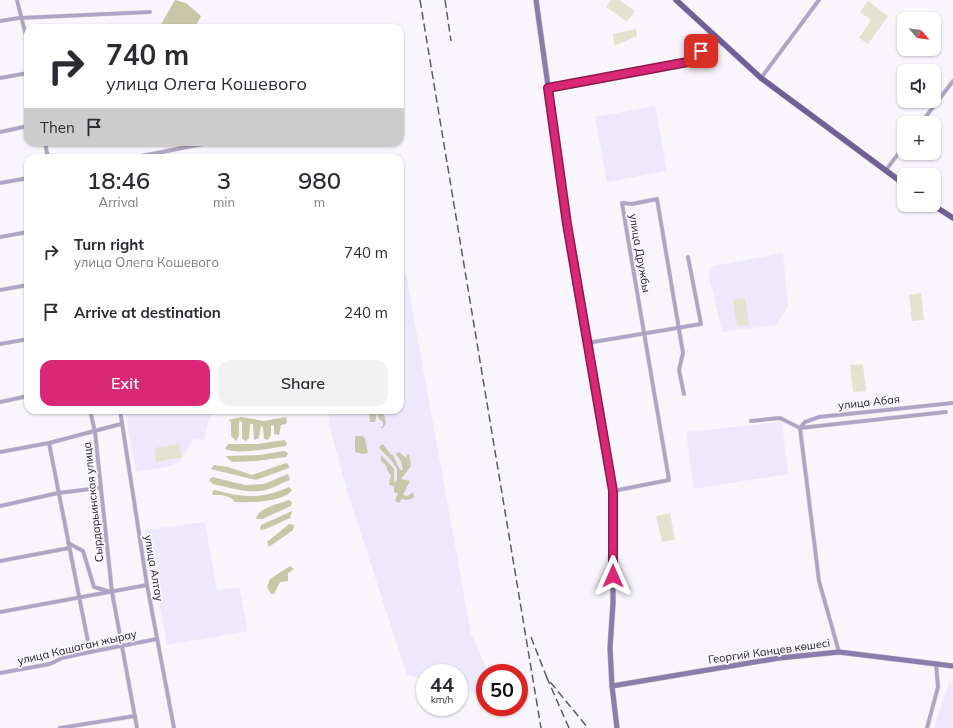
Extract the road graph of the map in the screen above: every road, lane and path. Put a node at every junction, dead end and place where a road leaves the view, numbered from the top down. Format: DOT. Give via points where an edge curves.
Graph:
graph roads {
  1 [pos="17,0"];
  2 [pos="536,0"];
  3 [pos="676,0"];
  4 [pos="819,0"];
  5 [pos="150,12"];
  6 [pos="22,18"];
  7 [pos="0,21"];
  8 [pos="24,27"];
  9 [pos="715,35"];
  10 [pos="24,74"];
  11 [pos="0,78"];
  12 [pos="761,78"];
  13 [pos="953,81"];
  14 [pos="548,88"];
  15 [pos="927,116"];
  16 [pos="24,127"];
  17 [pos="0,132"];
  18 [pos="192,146"];
  19 [pos="152,154"];
  20 [pos="897,155"];
  21 [pos="886,170"];
  22 [pos="24,179"];
  23 [pos="897,179"];
  24 [pos="0,184"];
  25 [pos="941,210"];
  26 [pos="953,218"];
  27 [pos="24,233"];
  28 [pos="0,237"];
  29 [pos="688,257"];
  30 [pos="24,286"];
  31 [pos="0,290"];
  32 [pos="679,327"];
  33 [pos="645,334"];
  34 [pos="24,340"];
  35 [pos="587,343"];
  36 [pos="0,344"];
  37 [pos="684,394"];
  38 [pos="24,397"];
  39 [pos="0,402"];
  40 [pos="953,403"];
  41 [pos="946,412"];
  42 [pos="91,414"];
  43 [pos="121,414"];
  44 [pos="751,421"];
  45 [pos="122,424"];
  46 [pos="800,428"];
  47 [pos="95,432"];
  48 [pos="49,443"];
  49 [pos="0,452"];
  50 [pos="99,488"];
  51 [pos="613,491"];
  52 [pos="58,493"];
  53 [pos="0,506"];
  54 [pos="68,543"];
  55 [pos="69,548"];
  56 [pos="0,561"];
  57 [pos="147,585"];
  58 [pos="112,592"];
  59 [pos="78,598"];
  60 [pos="0,612"];
  61 [pos="157,639"];
  62 [pos="122,646"];
  63 [pos="90,652"];
  64 [pos="839,652"];
  65 [pos="936,663"];
  66 [pos="953,666"];
  67 [pos="0,673"];
  68 [pos="612,686"];
  69 [pos="135,716"];
  70 [pos="60,728"];
  71 [pos="138,728"];
  72 [pos="174,728"];
  73 [pos="617,728"];
  74 [pos="928,728"];
  1 -- 6 [label="street"];
  2 -- 14 [label="main road"];
  3 -- 9 [label="main road"];
  4 -- 12 [label="street"];
  5 -- 6 [label="street"];
  6 -- 7 [label="street"];
  6 -- 8 [label="street"];
  9 -- 12 [label="main road"];
  9 -- 14 [label="street" via="693,61"];
  10 -- 11 [label="street"];
  12 -- 21 [label="main road"];
  13 -- 15 [label="street"];
  14 -- 35 [label="main road"];
  16 -- 17 [label="street"];
  18 -- 19 [label="street"];
  20 -- 21 [label="street"];
  21 -- 23 [label="main road"];
  22 -- 24 [label="street"];
  25 -- 26 [label="main road"];
  27 -- 28 [label="street"];
  29 -- 32 [label="street" via="701,324"];
  30 -- 31 [label="street"];
  32 -- 33 [label="street"];
  32 -- 33 [label="street, улица Дружбы" via="657,199 632,204 622,203"];
  32 -- 37 [label="street, улица Дружбы" via="683,353 679,370"];
  33 -- 35 [label="street"];
  33 -- 51 [label="street, улица Дружбы" via="669,480"];
  34 -- 36 [label="street"];
  35 -- 51 [label="main road"];
  38 -- 39 [label="street"];
  40 -- 46 [label="street, улица Абая" via="818,417 805,422"];
  41 -- 46 [label="street, улица Абая"];
  42 -- 47 [label="street, Сырдарьинская улица"];
  43 -- 45 [label="street, улица Алтау"];
  44 -- 46 [label="street" via="780,418"];
  45 -- 47 [label="street"];
  45 -- 57 [label="street, улица Алтау"];
  46 -- 64 [label="street" via="819,581"];
  47 -- 48 [label="street"];
  47 -- 50 [label="street, Сырдарьинская улица"];
  48 -- 49 [label="street"];
  48 -- 52 [label="street"];
  50 -- 52 [label="street"];
  50 -- 58 [label="street, Сырдарьинская улица"];
  51 -- 68 [label="main road" via="610,648"];
  52 -- 53 [label="street"];
  52 -- 54 [label="street"];
  54 -- 55 [label="street"];
  54 -- 58 [label="street" via="83,551 94,587"];
  55 -- 56 [label="street"];
  55 -- 59 [label="street"];
  57 -- 58 [label="street"];
  57 -- 61 [label="street, улица Алтау"];
  58 -- 59 [label="street"];
  58 -- 62 [label="street"];
  59 -- 60 [label="street"];
  59 -- 63 [label="street"];
  61 -- 62 [label="street, улица Кашаган жырау"];
  61 -- 72 [label="street, улица Алтау"];
  62 -- 63 [label="street, улица Кашаган жырау"];
  62 -- 69 [label="street"];
  63 -- 67 [label="street, улица Кашаган жырау" via="62,658 50,664"];
  64 -- 65 [label="main road, Георгий Канцев көшесі"];
  64 -- 68 [label="main road, Георгий Канцев көшесі" via="759,661"];
  65 -- 66 [label="main road, Георгий Канцев көшесі"];
  65 -- 74 [label="street" via="938,687"];
  68 -- 73 [label="main road"];
  69 -- 70 [label="street"];
  69 -- 71 [label="street"];
}
